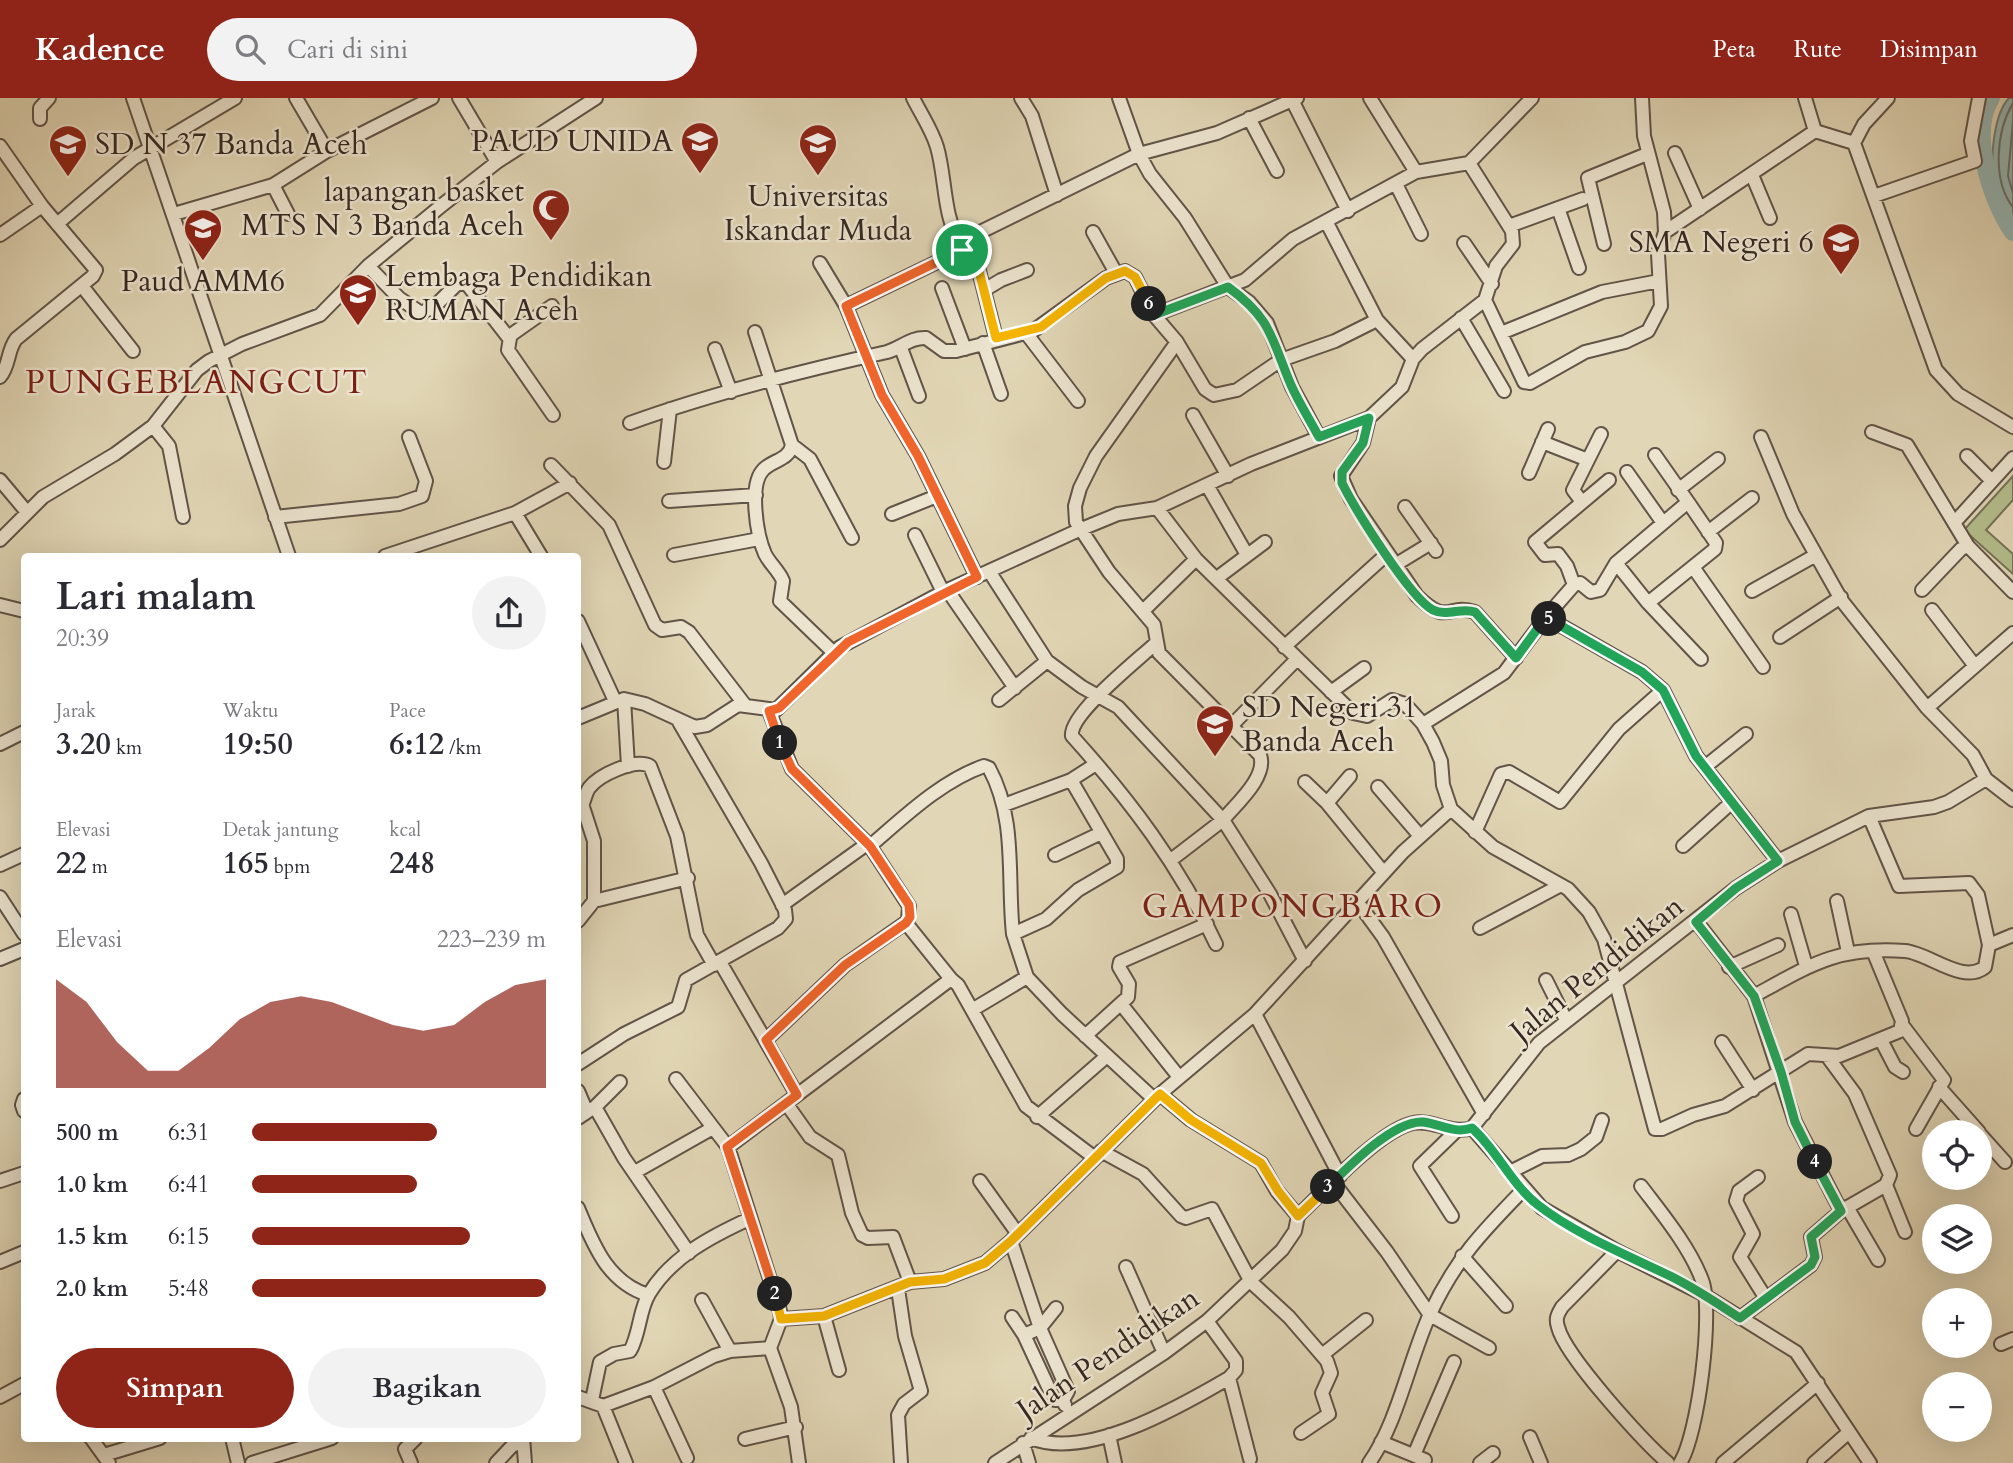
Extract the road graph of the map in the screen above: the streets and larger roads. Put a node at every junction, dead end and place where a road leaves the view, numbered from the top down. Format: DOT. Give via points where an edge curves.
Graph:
graph roads {
  1 [pos="49,98"];
  2 [pos="133,98"];
  3 [pos="235,98"];
  4 [pos="296,98"];
  5 [pos="432,98"];
  6 [pos="459,98"];
  7 [pos="596,98"];
  8 [pos="913,98"];
  9 [pos="1021,98"];
  10 [pos="1119,98"];
  11 [pos="1370,98"];
  12 [pos="1532,98"];
  13 [pos="1642,98"];
  14 [pos="1805,98"];
  15 [pos="1888,98"];
  16 [pos="1979,98"];
  17 [pos="1294,99"];
  18 [pos="1249,118"];
  19 [pos="40,119"];
  20 [pos="1815,131"];
  21 [pos="1854,143"];
  22 [pos="0,146"];
  23 [pos="152,146"];
  24 [pos="327,152"];
  25 [pos="1675,153"];
  26 [pos="1139,154"];
  27 [pos="1647,154"];
  28 [pos="497,162"];
  29 [pos="1469,163"];
  30 [pos="5,164"];
  31 [pos="1277,171"];
  32 [pos="1416,172"];
  33 [pos="1752,175"];
  34 [pos="1396,184"];
  35 [pos="273,185"];
  36 [pos="1057,195"];
  37 [pos="1874,196"];
  38 [pos="1583,199"];
  39 [pos="41,206"];
  40 [pos="1558,208"];
  41 [pos="1700,209"];
  42 [pos="1348,211"];
  43 [pos="174,214"];
  44 [pos="288,214"];
  45 [pos="1770,218"];
  46 [pos="1327,223"];
  47 [pos="58,224"];
  48 [pos="1509,226"];
  49 [pos="1093,232"];
  50 [pos="1665,232"];
  51 [pos="1421,234"];
  52 [pos="0,235"];
  53 [pos="1464,243"];
  54 [pos="1604,244"];
  55 [pos="961,246"];
  56 [pos="820,263"];
  57 [pos="368,267"];
  58 [pos="1580,268"];
  59 [pos="1027,270"];
  60 [pos="1116,273"];
  61 [pos="1659,281"];
  62 [pos="1492,284"];
  63 [pos="82,286"];
  64 [pos="1228,287"];
  65 [pos="942,288"];
  66 [pos="986,289"];
  67 [pos="1485,300"];
  68 [pos="552,306"];
  69 [pos="846,306"];
  70 [pos="1154,315"];
  71 [pos="1461,318"];
  72 [pos="1377,320"];
  73 [pos="755,332"];
  74 [pos="1501,332"];
  75 [pos="1026,333"];
  76 [pos="510,338"];
  77 [pos="996,338"];
  78 [pos="1177,342"];
  79 [pos="983,343"];
  80 [pos="901,348"];
  81 [pos="715,349"];
  82 [pos="965,349"];
  83 [pos="133,351"];
  84 [pos="220,354"];
  85 [pos="864,355"];
  86 [pos="1412,359"];
  87 [pos="1281,360"];
  88 [pos="0,377"];
  89 [pos="773,380"];
  90 [pos="1504,391"];
  91 [pos="731,392"];
  92 [pos="1001,394"];
  93 [pos="919,396"];
  94 [pos="1078,401"];
  95 [pos="670,409"];
  96 [pos="553,415"];
  97 [pos="1193,415"];
  98 [pos="1369,418"];
  99 [pos="630,423"];
  100 [pos="153,426"];
  101 [pos="2013,427"];
  102 [pos="1872,432"];
  103 [pos="1601,434"];
  104 [pos="410,437"];
  105 [pos="1319,437"];
  106 [pos="1761,437"];
  107 [pos="792,446"];
  108 [pos="1655,455"];
  109 [pos="1967,456"];
  110 [pos="1718,458"];
  111 [pos="2013,458"];
  112 [pos="1588,460"];
  113 [pos="664,462"];
  114 [pos="551,465"];
  115 [pos="1627,472"];
  116 [pos="1529,473"];
  117 [pos="1228,475"];
  118 [pos="0,480"];
  119 [pos="1609,480"];
  120 [pos="1992,481"];
  121 [pos="570,483"];
  122 [pos="1207,485"];
  123 [pos="1678,491"];
  124 [pos="756,495"];
  125 [pos="937,496"];
  126 [pos="1752,498"];
  127 [pos="669,501"];
  128 [pos="1583,502"];
  129 [pos="1688,502"];
  130 [pos="1405,507"];
  131 [pos="1157,508"];
  132 [pos="26,511"];
  133 [pos="515,513"];
  134 [pos="892,514"];
  135 [pos="183,517"];
  136 [pos="275,517"];
  137 [pos="1663,523"];
  138 [pos="1954,523"];
  139 [pos="1079,530"];
  140 [pos="1708,532"];
  141 [pos="915,535"];
  142 [pos="852,538"];
  143 [pos="759,539"];
  144 [pos="0,540"];
  145 [pos="1265,542"];
  146 [pos="1968,546"];
  147 [pos="288,553"];
  148 [pos="394,553"];
  149 [pos="539,553"];
  150 [pos="674,555"];
  151 [pos="1247,555"];
  152 [pos="1816,555"];
  153 [pos="1196,559"];
  154 [pos="1391,560"];
  155 [pos="1616,563"];
  156 [pos="1693,567"];
  157 [pos="983,574"];
  158 [pos="1217,578"];
  159 [pos="1574,585"];
  160 [pos="1922,590"];
  161 [pos="945,591"];
  162 [pos="1752,591"];
  163 [pos="2013,592"];
  164 [pos="1840,597"];
  165 [pos="1648,603"];
  166 [pos="0,606"];
  167 [pos="21,610"];
  168 [pos="1932,610"];
  169 [pos="1143,611"];
  170 [pos="1546,617"];
  171 [pos="581,627"];
  172 [pos="2013,633"];
  173 [pos="1780,637"];
  174 [pos="1156,643"];
  175 [pos="1284,647"];
  176 [pos="834,653"];
  177 [pos="1516,658"];
  178 [pos="1297,659"];
  179 [pos="1701,659"];
  180 [pos="1047,661"];
  181 [pos="1975,666"];
  182 [pos="1763,667"];
  183 [pos="1364,668"];
  184 [pos="1015,688"];
  185 [pos="1663,690"];
  186 [pos="1331,692"];
  187 [pos="1101,695"];
  188 [pos="620,700"];
  189 [pos="999,700"];
  190 [pos="745,705"];
  191 [pos="1927,708"];
  192 [pos="769,711"];
  193 [pos="581,717"];
  194 [pos="679,722"];
  195 [pos="1423,724"];
  196 [pos="1232,725"];
  197 [pos="21,734"];
  198 [pos="1746,734"];
  199 [pos="0,744"];
  200 [pos="1096,764"];
  201 [pos="628,766"];
  202 [pos="1706,766"];
  203 [pos="1350,776"];
  204 [pos="1986,779"];
  205 [pos="1071,780"];
  206 [pos="1305,782"];
  207 [pos="1378,787"];
  208 [pos="2013,800"];
  209 [pos="1732,802"];
  210 [pos="1327,803"];
  211 [pos="1004,805"];
  212 [pos="581,808"];
  213 [pos="1451,809"];
  214 [pos="581,812"];
  215 [pos="1868,816"];
  216 [pos="1223,820"];
  217 [pos="1475,832"];
  218 [pos="1101,833"];
  219 [pos="1420,836"];
  220 [pos="869,845"];
  221 [pos="1683,846"];
  222 [pos="21,854"];
  223 [pos="1055,855"];
  224 [pos="1171,860"];
  225 [pos="1778,861"];
  226 [pos="0,864"];
  227 [pos="1384,873"];
  228 [pos="688,878"];
  229 [pos="1561,885"];
  230 [pos="0,897"];
  231 [pos="594,901"];
  232 [pos="1837,901"];
  233 [pos="1359,904"];
  234 [pos="782,905"];
  235 [pos="1791,914"];
  236 [pos="581,917"];
  237 [pos="1696,922"];
  238 [pos="906,923"];
  239 [pos="1206,924"];
  240 [pos="1480,928"];
  241 [pos="21,929"];
  242 [pos="1013,934"];
  243 [pos="2012,938"];
  244 [pos="1216,944"];
  245 [pos="1778,945"];
  246 [pos="1989,945"];
  247 [pos="21,950"];
  248 [pos="1873,951"];
  249 [pos="1848,952"];
  250 [pos="0,959"];
  251 [pos="1305,961"];
  252 [pos="717,964"];
  253 [pos="1729,967"];
  254 [pos="1806,967"];
  255 [pos="1027,977"];
  256 [pos="951,979"];
  257 [pos="1546,980"];
  258 [pos="1616,982"];
  259 [pos="1754,996"];
  260 [pos="1121,1004"];
  261 [pos="972,1010"];
  262 [pos="1255,1014"];
  263 [pos="1566,1020"];
  264 [pos="1903,1026"];
  265 [pos="1084,1036"];
  266 [pos="766,1040"];
  267 [pos="1881,1040"];
  268 [pos="1722,1042"];
  269 [pos="1107,1056"];
  270 [pos="1827,1056"];
  271 [pos="581,1062"];
  272 [pos="1781,1072"];
  273 [pos="1903,1072"];
  274 [pos="1180,1077"];
  275 [pos="676,1079"];
  276 [pos="620,1082"];
  277 [pos="1939,1087"];
  278 [pos="1753,1090"];
  279 [pos="1157,1096"];
  280 [pos="792,1099"];
  281 [pos="587,1112"];
  282 [pos="1484,1114"];
  283 [pos="1037,1117"];
  284 [pos="1602,1120"];
  285 [pos="1967,1120"];
  286 [pos="1472,1128"];
  287 [pos="711,1129"];
  288 [pos="1916,1129"];
  289 [pos="1456,1131"];
  290 [pos="727,1147"];
  291 [pos="1992,1147"];
  292 [pos="1098,1155"];
  293 [pos="2005,1161"];
  294 [pos="635,1172"];
  295 [pos="1510,1172"];
  296 [pos="21,1174"];
  297 [pos="1758,1177"];
  298 [pos="1336,1179"];
  299 [pos="0,1181"];
  300 [pos="980,1181"];
  301 [pos="1886,1185"];
  302 [pos="1641,1186"];
  303 [pos="1523,1191"];
  304 [pos="1844,1209"];
  305 [pos="1298,1216"];
  306 [pos="1452,1216"];
  307 [pos="581,1218"];
  308 [pos="749,1219"];
  309 [pos="1905,1232"];
  310 [pos="1015,1237"];
  311 [pos="1618,1251"];
  312 [pos="21,1253"];
  313 [pos="689,1253"];
  314 [pos="1462,1256"];
  315 [pos="1878,1260"];
  316 [pos="0,1262"];
  317 [pos="1126,1267"];
  318 [pos="1251,1282"];
  319 [pos="904,1285"];
  320 [pos="648,1295"];
  321 [pos="1706,1297"];
  322 [pos="1765,1297"];
  323 [pos="702,1300"];
  324 [pos="1506,1306"];
  325 [pos="1056,1308"];
  326 [pos="1430,1315"];
  327 [pos="824,1316"];
  328 [pos="1012,1317"];
  329 [pos="1740,1318"];
  330 [pos="781,1319"];
  331 [pos="1366,1320"];
  332 [pos="1207,1321"];
  333 [pos="1040,1328"];
  334 [pos="1024,1335"];
  335 [pos="770,1348"];
  336 [pos="1489,1348"];
  337 [pos="730,1351"];
  338 [pos="1164,1353"];
  339 [pos="1322,1355"];
  340 [pos="1454,1362"];
  341 [pos="839,1370"];
  342 [pos="1229,1378"];
  343 [pos="1818,1383"];
  344 [pos="21,1386"];
  345 [pos="654,1387"];
  346 [pos="0,1397"];
  347 [pos="581,1398"];
  348 [pos="1063,1400"];
  349 [pos="598,1403"];
  350 [pos="1070,1413"];
  351 [pos="796,1427"];
  352 [pos="1849,1432"];
  353 [pos="1301,1433"];
  354 [pos="1109,1435"];
  355 [pos="1530,1437"];
  356 [pos="745,1439"];
  357 [pos="1027,1441"];
  358 [pos="94,1442"];
  359 [pos="150,1442"];
  360 [pos="233,1442"];
  361 [pos="322,1442"];
  362 [pos="412,1442"];
  363 [pos="519,1442"];
  364 [pos="523,1442"];
  365 [pos="1381,1442"];
  366 [pos="1493,1453"];
  367 [pos="284,1458"];
  368 [pos="687,1458"];
  369 [pos="107,1459"];
  370 [pos="1250,1459"];
  371 [pos="238,1463"];
  372 [pos="252,1463"];
  373 [pos="411,1463"];
  374 [pos="496,1463"];
  375 [pos="525,1463"];
  376 [pos="626,1463"];
  377 [pos="799,1463"];
  378 [pos="901,1463"];
  379 [pos="995,1463"];
  380 [pos="1029,1463"];
  381 [pos="1115,1463"];
  382 [pos="1369,1463"];
  383 [pos="1480,1463"];
  384 [pos="1541,1463"];
  385 [pos="1668,1463"];
  386 [pos="1680,1463"];
  387 [pos="1723,1463"];
  388 [pos="1814,1463"];
  389 [pos="1870,1463"];
  1 -- 19 [label="street" via="40,108"];
  2 -- 23 [label="street"];
  3 -- 23 [label="street"];
  4 -- 24 [label="street"];
  5 -- 24 [label="street"];
  6 -- 28 [label="street"];
  7 -- 28 [label="street"];
  8 -- 55 [label="street" via="937,146 950,222"];
  9 -- 36 [label="street" via="1032,116"];
  10 -- 26 [label="street"];
  11 -- 32 [label="street"];
  12 -- 29 [label="street"];
  13 -- 27 [label="street"];
  14 -- 20 [label="street"];
  15 -- 21 [label="street"];
  16 -- 37 [label="street" via="1971,141 1975,161"];
  17 -- 18 [label="street"];
  17 -- 42 [label="street"];
  18 -- 26 [label="street"];
  18 -- 31 [label="street"];
  20 -- 21 [label="street"];
  20 -- 33 [label="street"];
  21 -- 37 [label="street"];
  22 -- 30 [label="street"];
  23 -- 43 [label="street"];
  23 -- 47 [label="street"];
  24 -- 35 [label="street"];
  25 -- 41 [label="street"];
  26 -- 36 [label="street"];
  26 -- 64 [label="street"];
  27 -- 50 [label="street" via="1664,212"];
  27 -- 54 [label="street" via="1588,178"];
  28 -- 57 [label="street"];
  29 -- 32 [label="street"];
  29 -- 48 [label="street"];
  30 -- 39 [label="street"];
  32 -- 34 [label="street"];
  33 -- 41 [label="street"];
  33 -- 45 [label="street"];
  34 -- 42 [label="street"];
  34 -- 51 [label="street"];
  35 -- 43 [label="street"];
  35 -- 44 [label="street"];
  36 -- 55 [label="street"];
  37 -- 101 [label="street" via="1936,370 1958,394"];
  38 -- 40 [label="street"];
  39 -- 47 [label="street"];
  39 -- 52 [label="street"];
  40 -- 48 [label="street"];
  40 -- 58 [label="street"];
  41 -- 50 [label="street"];
  42 -- 46 [label="street"];
  43 -- 84 [label="street"];
  46 -- 64 [label="street" via="1293,239 1255,273"];
  46 -- 72 [label="street"];
  47 -- 63 [label="street" via="96,270"];
  48 -- 62 [label="street" via="1513,244 1496,266"];
  49 -- 60 [label="street"];
  50 -- 61 [label="street" via="1658,254"];
  53 -- 62 [label="street"];
  55 -- 66 [label="street" via="978,267"];
  55 -- 69 [label="street"];
  56 -- 69 [label="street"];
  57 -- 76 [label="street" via="421,313 457,284 467,284"];
  57 -- 84 [label="street" via="320,315"];
  59 -- 66 [label="street"];
  60 -- 70 [label="street" via="1125,271 1135,277"];
  60 -- 75 [label="street"];
  61 -- 74 [label="street" via="1602,292"];
  61 -- 74 [label="street" via="1661,306 1648,331 1586,352 1530,383 1520,379"];
  62 -- 67 [label="street"];
  63 -- 83 [label="street"];
  63 -- 88 [label="street" via="16,339 9,365"];
  64 -- 70 [label="street"];
  64 -- 87 [label="street" via="1259,312"];
  65 -- 82 [label="street"];
  66 -- 77 [label="street"];
  67 -- 71 [label="street"];
  67 -- 74 [label="street"];
  68 -- 76 [label="street"];
  69 -- 85 [label="street"];
  70 -- 78 [label="street"];
  71 -- 86 [label="street"];
  71 -- 90 [label="street"];
  72 -- 86 [label="street"];
  72 -- 87 [label="street"];
  73 -- 89 [label="street"];
  75 -- 77 [label="street"];
  75 -- 94 [label="street"];
  76 -- 96 [label="street" via="508,350"];
  77 -- 79 [label="street"];
  78 -- 87 [label="street" via="1205,389 1214,395 1237,390"];
  78 -- 139 [label="street" via="1088,472 1076,506"];
  79 -- 82 [label="street"];
  79 -- 92 [label="street"];
  80 -- 82 [label="street" via="922,338 944,351"];
  80 -- 85 [label="street"];
  80 -- 93 [label="street"];
  81 -- 91 [label="street"];
  84 -- 100 [label="street" via="197,370"];
  84 -- 136 [label="street"];
  85 -- 89 [label="street"];
  85 -- 125 [label="street"];
  86 -- 98 [label="street" via="1402,387"];
  87 -- 105 [label="street"];
  89 -- 91 [label="street"];
  89 -- 107 [label="street"];
  91 -- 95 [label="street"];
  95 -- 99 [label="street"];
  95 -- 113 [label="street"];
  97 -- 117 [label="street"];
  98 -- 105 [label="street"];
  98 -- 154 [label="street" via="1363,443 1341,480"];
  100 -- 132 [label="street"];
  100 -- 135 [label="street" via="169,446"];
  102 -- 138 [label="street" via="1907,445"];
  103 -- 112 [label="street"];
  104 -- 136 [label="street" via="426,481 422,496 399,504"];
  105 -- 117 [label="street"];
  106 -- 152 [label="street" via="1793,514"];
  107 -- 124 [label="street" via="788,455 764,469"];
  107 -- 142 [label="street" via="810,459"];
  108 -- 123 [label="street"];
  109 -- 120 [label="street"];
  110 -- 123 [label="street"];
  111 -- 120 [label="street"];
  112 -- 116 [label="street" via="1545,435"];
  112 -- 128 [label="street" via="1573,489"];
  114 -- 121 [label="street"];
  115 -- 137 [label="street"];
  117 -- 122 [label="street"];
  118 -- 132 [label="street"];
  119 -- 128 [label="street"];
  120 -- 138 [label="street"];
  121 -- 133 [label="street"];
  121 -- 190 [label="street" via="609,525 655,625 689,632"];
  122 -- 131 [label="street"];
  122 -- 151 [label="street"];
  123 -- 129 [label="street"];
  124 -- 127 [label="street"];
  124 -- 143 [label="street"];
  125 -- 134 [label="street"];
  125 -- 157 [label="street"];
  126 -- 140 [label="street"];
  128 -- 159 [label="street" via="1535,542 1545,555 1558,554"];
  129 -- 137 [label="street"];
  129 -- 140 [label="street"];
  130 -- 154 [label="street" via="1433,547"];
  131 -- 139 [label="street" via="1118,514"];
  131 -- 153 [label="street"];
  132 -- 144 [label="street"];
  133 -- 148 [label="street"];
  133 -- 149 [label="street"];
  136 -- 147 [label="street"];
  137 -- 155 [label="street"];
  138 -- 146 [label="street"];
  139 -- 157 [label="street"];
  139 -- 169 [label="street"];
  140 -- 156 [label="street" via="1716,547"];
  141 -- 161 [label="street"];
  143 -- 150 [label="street"];
  143 -- 176 [label="street" via="783,581 780,601"];
  145 -- 151 [label="street"];
  146 -- 160 [label="street"];
  146 -- 163 [label="street"];
  151 -- 158 [label="street"];
  152 -- 162 [label="street"];
  152 -- 164 [label="street"];
  153 -- 158 [label="street"];
  153 -- 169 [label="street"];
  154 -- 175 [label="street"];
  154 -- 177 [label="street" via="1430,608 1441,613 1475,612"];
  155 -- 159 [label="street" via="1600,590 1591,592 1581,584"];
  155 -- 165 [label="street"];
  156 -- 165 [label="street"];
  156 -- 182 [label="street"];
  157 -- 161 [label="street"];
  157 -- 180 [label="street"];
  158 -- 175 [label="street"];
  159 -- 170 [label="street"];
  161 -- 176 [label="street"];
  161 -- 184 [label="street"];
  164 -- 173 [label="street"];
  164 -- 191 [label="street"];
  165 -- 179 [label="street"];
  166 -- 167 [label="street"];
  168 -- 181 [label="street"];
  169 -- 174 [label="street" via="1157,632"];
  170 -- 177 [label="street"];
  170 -- 185 [label="street" via="1642,672"];
  171 -- 188 [label="street"];
  172 -- 181 [label="street"];
  174 -- 187 [label="street"];
  174 -- 196 [label="street" via="1161,656"];
  175 -- 178 [label="street"];
  176 -- 192 [label="street" via="779,708"];
  177 -- 195 [label="street" via="1504,673"];
  178 -- 186 [label="street"];
  178 -- 196 [label="street"];
  180 -- 184 [label="street"];
  180 -- 187 [label="street"];
  181 -- 191 [label="street"];
  183 -- 186 [label="street"];
  184 -- 189 [label="street"];
  185 -- 202 [label="street" via="1696,756"];
  185 -- 217 [label="street" via="1619,729 1560,802 1509,772 1502,774"];
  186 -- 195 [label="street" via="1360,717 1392,700 1400,701"];
  187 -- 200 [label="street" via="1071,729"];
  187 -- 216 [label="street" via="1157,746"];
  188 -- 193 [label="street"];
  188 -- 194 [label="street" via="645,704"];
  188 -- 201 [label="street"];
  190 -- 192 [label="street"];
  190 -- 194 [label="street" via="729,709 703,726"];
  191 -- 204 [label="street" via="1973,755"];
  192 -- 220 [label="street" via="792,769"];
  194 -- 234 [label="street"];
  195 -- 213 [label="street" via="1441,761"];
  196 -- 216 [label="street" via="1262,761 1256,778"];
  197 -- 199 [label="street"];
  198 -- 202 [label="street"];
  200 -- 205 [label="street"];
  200 -- 224 [label="street"];
  201 -- 212 [label="street" via="592,786"];
  201 -- 228 [label="street" via="642,763 652,771"];
  202 -- 209 [label="street"];
  203 -- 210 [label="street"];
  204 -- 208 [label="street"];
  204 -- 215 [label="street, Jalan Pendidikan" via="1934,807"];
  205 -- 211 [label="street"];
  205 -- 218 [label="street"];
  206 -- 210 [label="street"];
  207 -- 219 [label="street"];
  209 -- 221 [label="street"];
  209 -- 225 [label="street"];
  210 -- 227 [label="street"];
  211 -- 220 [label="street" via="990,769 981,767 929,798"];
  211 -- 242 [label="street"];
  213 -- 217 [label="street"];
  213 -- 219 [label="street"];
  214 -- 231 [label="street" via="594,841"];
  215 -- 225 [label="street, Jalan Pendidikan"];
  215 -- 246 [label="street" via="1901,887 1974,886"];
  216 -- 224 [label="street"];
  216 -- 251 [label="street"];
  217 -- 229 [label="street"];
  218 -- 223 [label="street"];
  218 -- 242 [label="street" via="1117,867 1078,890 1046,919"];
  219 -- 227 [label="street"];
  220 -- 234 [label="street"];
  220 -- 238 [label="street" via="909,905"];
  222 -- 226 [label="street"];
  224 -- 239 [label="street"];
  225 -- 237 [label="street, Jalan Pendidikan"];
  227 -- 233 [label="street"];
  228 -- 231 [label="street"];
  228 -- 252 [label="street" via="697,936"];
  229 -- 240 [label="street"];
  229 -- 258 [label="street" via="1575,895 1599,929"];
  230 -- 241 [label="street"];
  231 -- 236 [label="street"];
  232 -- 249 [label="street"];
  233 -- 251 [label="street"];
  233 -- 282 [label="street" via="1383,937"];
  234 -- 252 [label="street" via="786,916 781,926"];
  235 -- 254 [label="street"];
  237 -- 253 [label="street"];
  237 -- 258 [label="street, Jalan Pendidikan"];
  238 -- 256 [label="street"];
  238 -- 266 [label="street" via="845,965"];
  239 -- 244 [label="street"];
  239 -- 260 [label="street" via="1121,962 1130,989"];
  242 -- 255 [label="street"];
  243 -- 246 [label="street"];
  245 -- 253 [label="street"];
  246 -- 248 [label="street" via="1984,967 1973,973 1918,953"];
  247 -- 250 [label="street"];
  248 -- 249 [label="street"];
  248 -- 264 [label="street"];
  249 -- 254 [label="street"];
  251 -- 262 [label="street"];
  252 -- 266 [label="street"];
  252 -- 271 [label="street" via="683,983 680,1005"];
  253 -- 259 [label="street"];
  254 -- 259 [label="street"];
  255 -- 261 [label="street"];
  255 -- 265 [label="street"];
  256 -- 261 [label="street"];
  256 -- 280 [label="street"];
  257 -- 263 [label="street"];
  258 -- 263 [label="street, Jalan Pendidikan"];
  258 -- 278 [label="street" via="1655,1129 1726,1106"];
  259 -- 272 [label="street"];
  260 -- 265 [label="street"];
  260 -- 274 [label="street"];
  261 -- 283 [label="street" via="1014,1089"];
  262 -- 274 [label="street"];
  262 -- 298 [label="street"];
  263 -- 282 [label="street, Jalan Pendidikan" via="1532,1051"];
  264 -- 267 [label="street"];
  264 -- 277 [label="street" via="1944,1080"];
  265 -- 269 [label="street"];
  266 -- 280 [label="street"];
  267 -- 270 [label="street"];
  267 -- 273 [label="street" via="1895,1067"];
  268 -- 278 [label="street"];
  269 -- 279 [label="street"];
  269 -- 283 [label="street"];
  270 -- 272 [label="street" via="1808,1054"];
  270 -- 301 [label="street" via="1867,1119 1889,1171"];
  272 -- 278 [label="street"];
  272 -- 304 [label="street" via="1795,1122"];
  274 -- 279 [label="street"];
  275 -- 287 [label="street"];
  276 -- 281 [label="street"];
  277 -- 285 [label="street"];
  277 -- 288 [label="street"];
  279 -- 292 [label="street"];
  279 -- 305 [label="street" via="1261,1163"];
  280 -- 290 [label="street"];
  280 -- 319 [label="street" via="810,1137 838,1155 862,1235 893,1237"];
  281 -- 294 [label="street"];
  282 -- 286 [label="street, Jalan Pendidikan"];
  283 -- 292 [label="street"];
  284 -- 295 [label="street" via="1596,1137 1581,1149 1542,1156"];
  286 -- 289 [label="street, Jalan Pendidikan"];
  286 -- 295 [label="street"];
  287 -- 290 [label="street"];
  287 -- 294 [label="street"];
  289 -- 298 [label="street, Jalan Pendidikan" via="1425,1122 1404,1126"];
  289 -- 306 [label="street" via="1420,1166"];
  290 -- 308 [label="street"];
  291 -- 293 [label="street"];
  292 -- 310 [label="street"];
  292 -- 318 [label="street" via="1143,1174 1181,1216 1212,1209"];
  294 -- 313 [label="street"];
  295 -- 303 [label="street"];
  296 -- 299 [label="street"];
  297 -- 322 [label="street" via="1739,1191 1736,1201 1753,1234 1740,1257"];
  298 -- 305 [label="street, Jalan Pendidikan"];
  298 -- 326 [label="street"];
  300 -- 310 [label="street"];
  301 -- 304 [label="street"];
  301 -- 309 [label="street"];
  302 -- 321 [label="street" via="1699,1272"];
  303 -- 311 [label="street" via="1542,1208"];
  303 -- 314 [label="street"];
  304 -- 315 [label="street"];
  304 -- 322 [label="street" via="1811,1237 1815,1257 1811,1265"];
  305 -- 318 [label="street, Jalan Pendidikan" via="1290,1240"];
  307 -- 320 [label="street" via="599,1258 635,1291"];
  308 -- 313 [label="street"];
  308 -- 330 [label="street"];
  310 -- 319 [label="street" via="997,1255 975,1267 944,1279"];
  310 -- 333 [label="street"];
  311 -- 321 [label="street"];
  311 -- 385 [label="street" via="1562,1307 1557,1325 1565,1342 1633,1429"];
  312 -- 316 [label="street"];
  313 -- 320 [label="street"];
  314 -- 324 [label="street"];
  314 -- 326 [label="street"];
  317 -- 338 [label="street"];
  318 -- 332 [label="street, Jalan Pendidikan"];
  318 -- 339 [label="street"];
  319 -- 327 [label="street"];
  319 -- 378 [label="street" via="905,1336 921,1391 899,1412"];
  320 -- 349 [label="street" via="633,1348 600,1362"];
  321 -- 329 [label="street"];
  321 -- 386 [label="street" via="1694,1428"];
  322 -- 329 [label="street"];
  323 -- 337 [label="street"];
  325 -- 333 [label="street"];
  326 -- 336 [label="street"];
  326 -- 365 [label="street"];
  327 -- 330 [label="street"];
  327 -- 341 [label="street"];
  328 -- 334 [label="street"];
  329 -- 343 [label="street" via="1796,1352"];
  330 -- 335 [label="street"];
  331 -- 339 [label="street"];
  332 -- 338 [label="street, Jalan Pendidikan"];
  332 -- 342 [label="street" via="1236,1361"];
  333 -- 334 [label="street"];
  333 -- 348 [label="street" via="1068,1391"];
  334 -- 348 [label="street" via="1051,1393"];
  335 -- 337 [label="street"];
  335 -- 351 [label="street"];
  337 -- 345 [label="street"];
  338 -- 350 [label="street, Jalan Pendidikan"];
  339 -- 353 [label="street" via="1331,1371 1322,1391 1329,1414"];
  340 -- 365 [label="street" via="1419,1458"];
  342 -- 354 [label="street" via="1169,1413"];
  342 -- 370 [label="street"];
  343 -- 352 [label="street"];
  343 -- 387 [label="street"];
  344 -- 346 [label="street"];
  345 -- 349 [label="street"];
  345 -- 368 [label="street"];
  347 -- 349 [label="street"];
  348 -- 350 [label="street"];
  349 -- 376 [label="street"];
  350 -- 357 [label="street, Jalan Pendidikan"];
  351 -- 356 [label="street"];
  351 -- 377 [label="street"];
  352 -- 388 [label="street"];
  352 -- 389 [label="street"];
  354 -- 357 [label="street" via="1049,1444"];
  354 -- 381 [label="street"];
  355 -- 384 [label="street"];
  357 -- 379 [label="street, Jalan Pendidikan"];
  357 -- 380 [label="street"];
  358 -- 369 [label="street"];
  359 -- 369 [label="street"];
  360 -- 371 [label="street"];
  361 -- 367 [label="street"];
  362 -- 373 [label="street" via="405,1449"];
  363 -- 374 [label="street"];
  364 -- 375 [label="street"];
  365 -- 382 [label="street"];
  366 -- 383 [label="street"];
  367 -- 372 [label="street"];
}
